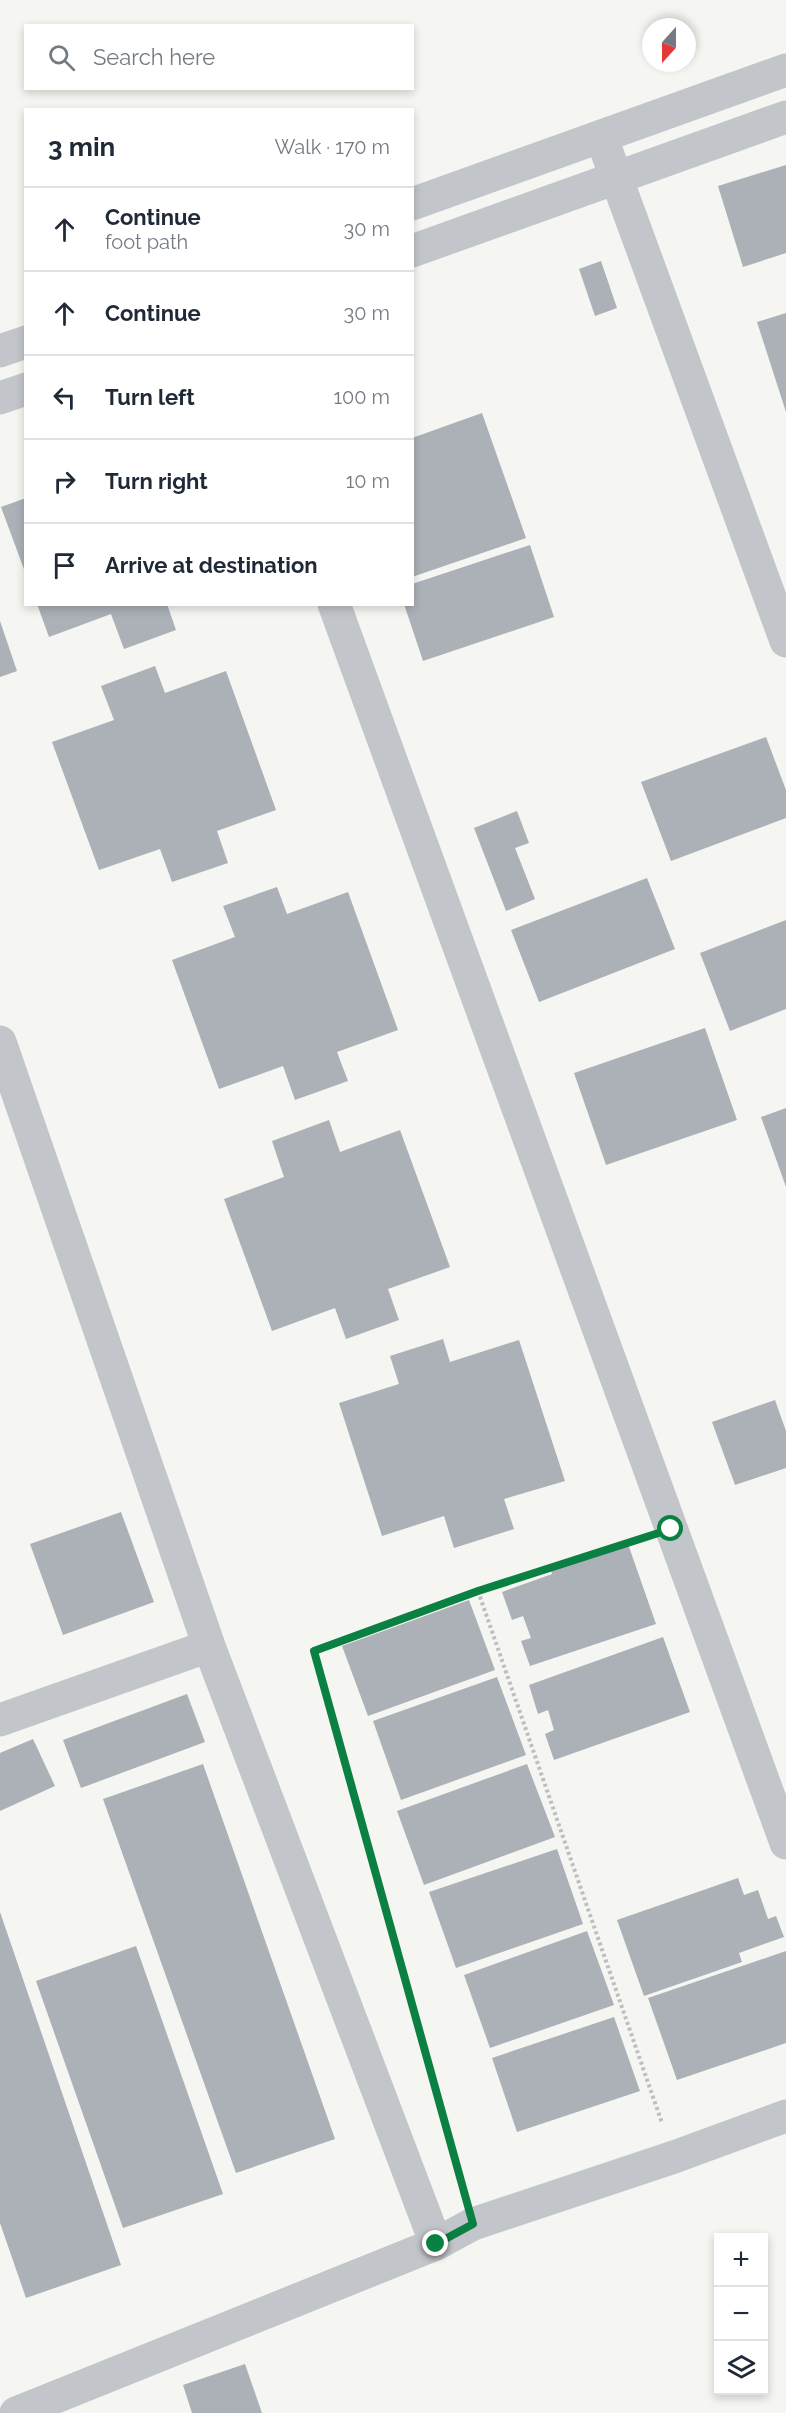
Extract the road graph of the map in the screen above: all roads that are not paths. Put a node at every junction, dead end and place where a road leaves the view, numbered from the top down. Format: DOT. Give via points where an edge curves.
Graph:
graph roads {
  1 [pos="786,70"];
  2 [pos="786,117"];
  3 [pos="601,136"];
  4 [pos="617,178"];
  5 [pos="414,203"];
  6 [pos="414,250"];
  7 [pos="24,343"];
  8 [pos="0,351"];
  9 [pos="24,390"];
  10 [pos="0,398"];
  11 [pos="335,606"];
  12 [pos="786,641"];
  13 [pos="0,1042"];
  14 [pos="208,1646"];
  15 [pos="0,1720"];
  16 [pos="786,1843"];
  17 [pos="786,2116"];
  18 [pos="436,2244"];
  19 [pos="19,2413"];
  1 -- 3 [label="street"];
  2 -- 4 [label="street"];
  3 -- 4 [label="street"];
  3 -- 5 [label="street"];
  4 -- 6 [label="street"];
  4 -- 12 [label="street"];
  7 -- 8 [label="street"];
  9 -- 10 [label="street"];
  11 -- 16 [label="street"];
  13 -- 14 [label="street"];
  14 -- 15 [label="street"];
  14 -- 18 [label="street"];
  17 -- 18 [label="street" via="473,2224"];
  18 -- 19 [label="street"];
}
